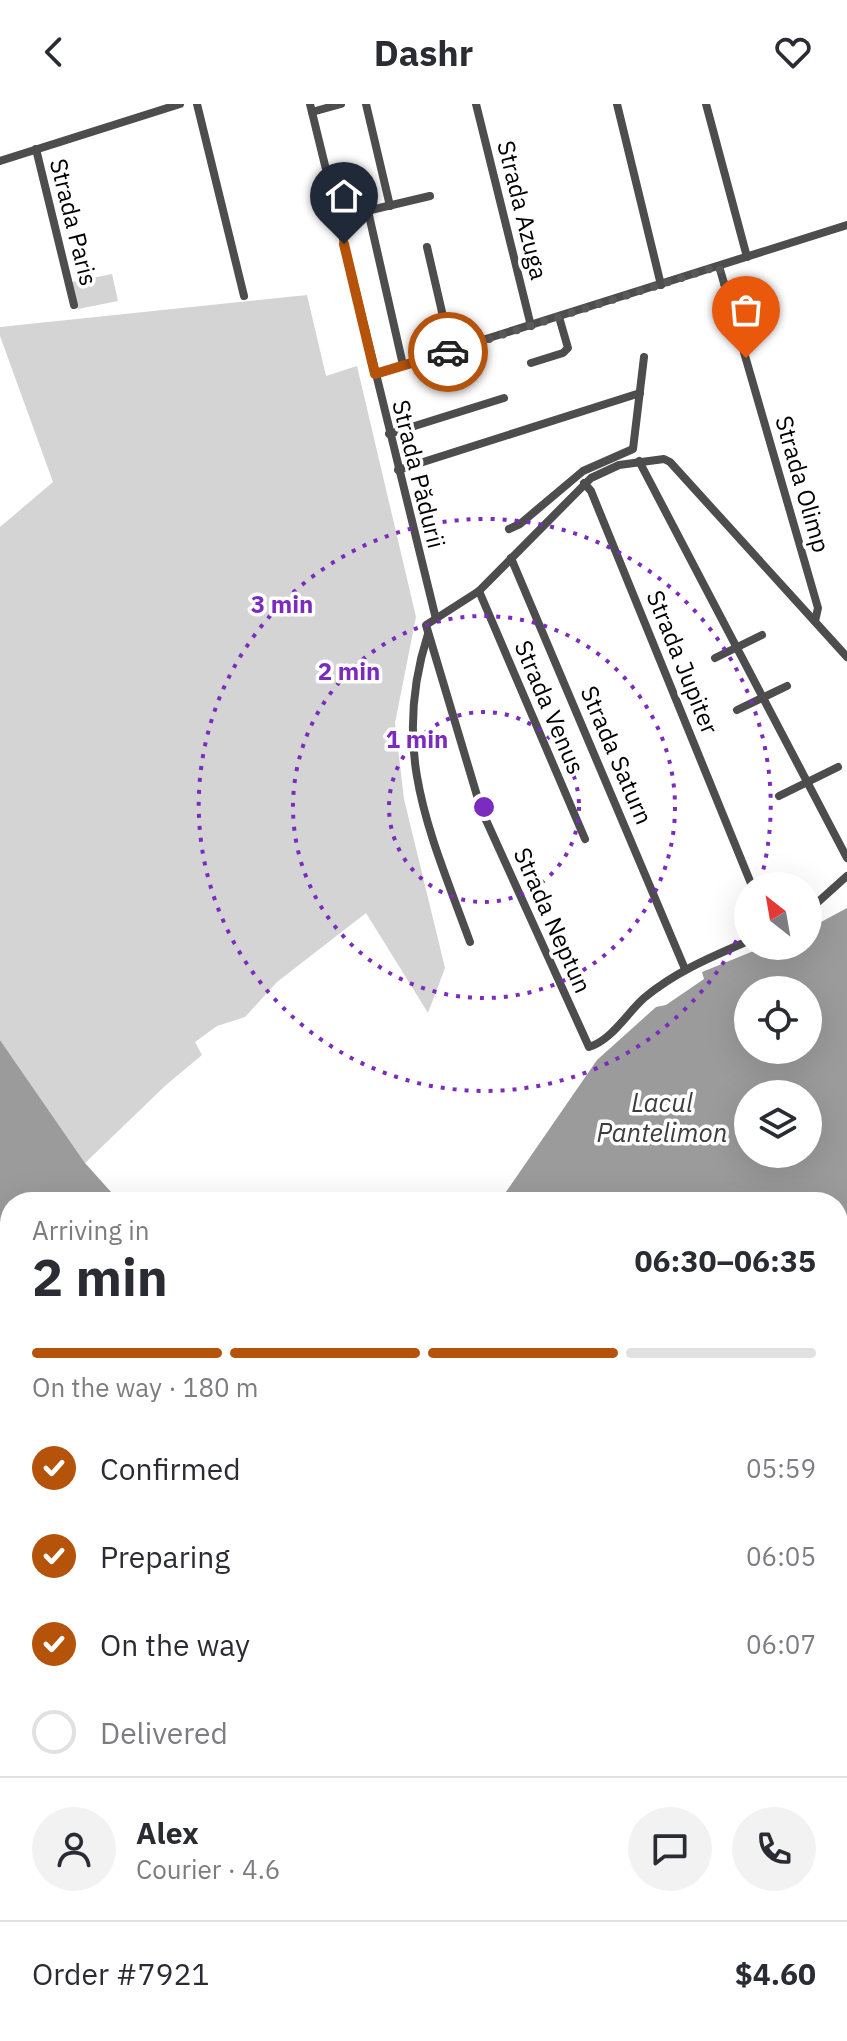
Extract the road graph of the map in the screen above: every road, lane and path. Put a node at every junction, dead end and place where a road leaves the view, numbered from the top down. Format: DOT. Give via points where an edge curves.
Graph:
graph roads {
  1 [pos="180,104"];
  2 [pos="197,104"];
  3 [pos="341,104"];
  4 [pos="366,104"];
  5 [pos="476,104"];
  6 [pos="617,104"];
  7 [pos="706,104"];
  8 [pos="311,108"];
  9 [pos="36,149"];
  10 [pos="0,161"];
  11 [pos="430,196"];
  12 [pos="390,206"];
  13 [pos="368,211"];
  14 [pos="337,218"];
  15 [pos="847,225"];
  16 [pos="427,247"];
  17 [pos="747,257"];
  18 [pos="719,266"];
  19 [pos="661,285"];
  20 [pos="244,296"];
  21 [pos="74,305"];
  22 [pos="559,317"];
  23 [pos="531,326"];
  24 [pos="451,351"];
  25 [pos="644,357"];
  26 [pos="531,363"];
  27 [pos="403,365"];
  28 [pos="375,374"];
  29 [pos="640,393"];
  30 [pos="504,398"];
  31 [pos="389,434"];
  32 [pos="639,461"];
  33 [pos="398,470"];
  34 [pos="584,483"];
  35 [pos="509,529"];
  36 [pos="511,558"];
  37 [pos="479,591"];
  38 [pos="436,619"];
  39 [pos="815,621"];
  40 [pos="427,629"];
  41 [pos="762,635"];
  42 [pos="738,647"];
  43 [pos="847,657"];
  44 [pos="715,658"];
  45 [pos="787,686"];
  46 [pos="764,697"];
  47 [pos="737,710"];
  48 [pos="838,767"];
  49 [pos="809,781"];
  50 [pos="779,796"];
  51 [pos="585,839"];
  52 [pos="847,858"];
  53 [pos="747,872"];
  54 [pos="847,876"];
  55 [pos="822,898"];
  56 [pos="470,942"];
  57 [pos="734,947"];
  58 [pos="685,969"];
  1 -- 9 [label="street"];
  2 -- 20 [label="street"];
  3 -- 8 [label="street"];
  4 -- 12 [label="street"];
  5 -- 23 [label="street, Strada Azuga"];
  6 -- 19 [label="street"];
  7 -- 17 [label="street"];
  8 -- 14 [label="street, Strada Pădurii"];
  9 -- 10 [label="street"];
  9 -- 21 [label="street, Strada Paris"];
  11 -- 12 [label="street"];
  12 -- 13 [label="street"];
  13 -- 14 [label="street"];
  13 -- 27 [label="street"];
  14 -- 28 [label="street, Strada Pădurii"];
  15 -- 17 [label="street"];
  16 -- 24 [label="street"];
  17 -- 18 [label="street"];
  18 -- 19 [label="street"];
  18 -- 39 [label="street, Strada Olimp" via="818,608"];
  19 -- 22 [label="street"];
  22 -- 23 [label="street"];
  22 -- 26 [label="street" via="568,348"];
  23 -- 24 [label="street"];
  24 -- 27 [label="street"];
  25 -- 29 [label="street"];
  27 -- 28 [label="street"];
  28 -- 31 [label="street, Strada Pădurii"];
  29 -- 33 [label="street"];
  29 -- 35 [label="street" via="633,449 583,471"];
  30 -- 31 [label="street"];
  31 -- 33 [label="street, Strada Pădurii"];
  32 -- 34 [label="street" via="610,468"];
  32 -- 39 [label="street" via="670,462"];
  32 -- 42 [label="street"];
  33 -- 38 [label="street, Strada Pădurii"];
  34 -- 36 [label="street"];
  34 -- 53 [label="street, Strada Jupiter"];
  36 -- 37 [label="street"];
  36 -- 58 [label="street, Strada Saturn"];
  37 -- 38 [label="street"];
  37 -- 51 [label="street, Strada Venus"];
  38 -- 40 [label="street"];
  39 -- 43 [label="street"];
  40 -- 56 [label="street" via="412,705 414,766 426,821"];
  40 -- 58 [label="street, Strada Neptun" via="481,809 589,1047"];
  41 -- 42 [label="street"];
  42 -- 44 [label="street"];
  42 -- 46 [label="street"];
  45 -- 46 [label="street"];
  46 -- 47 [label="street"];
  46 -- 49 [label="street"];
  48 -- 49 [label="street"];
  49 -- 50 [label="street"];
  49 -- 52 [label="street"];
  54 -- 55 [label="street"];
  57 -- 58 [label="street"];
}
